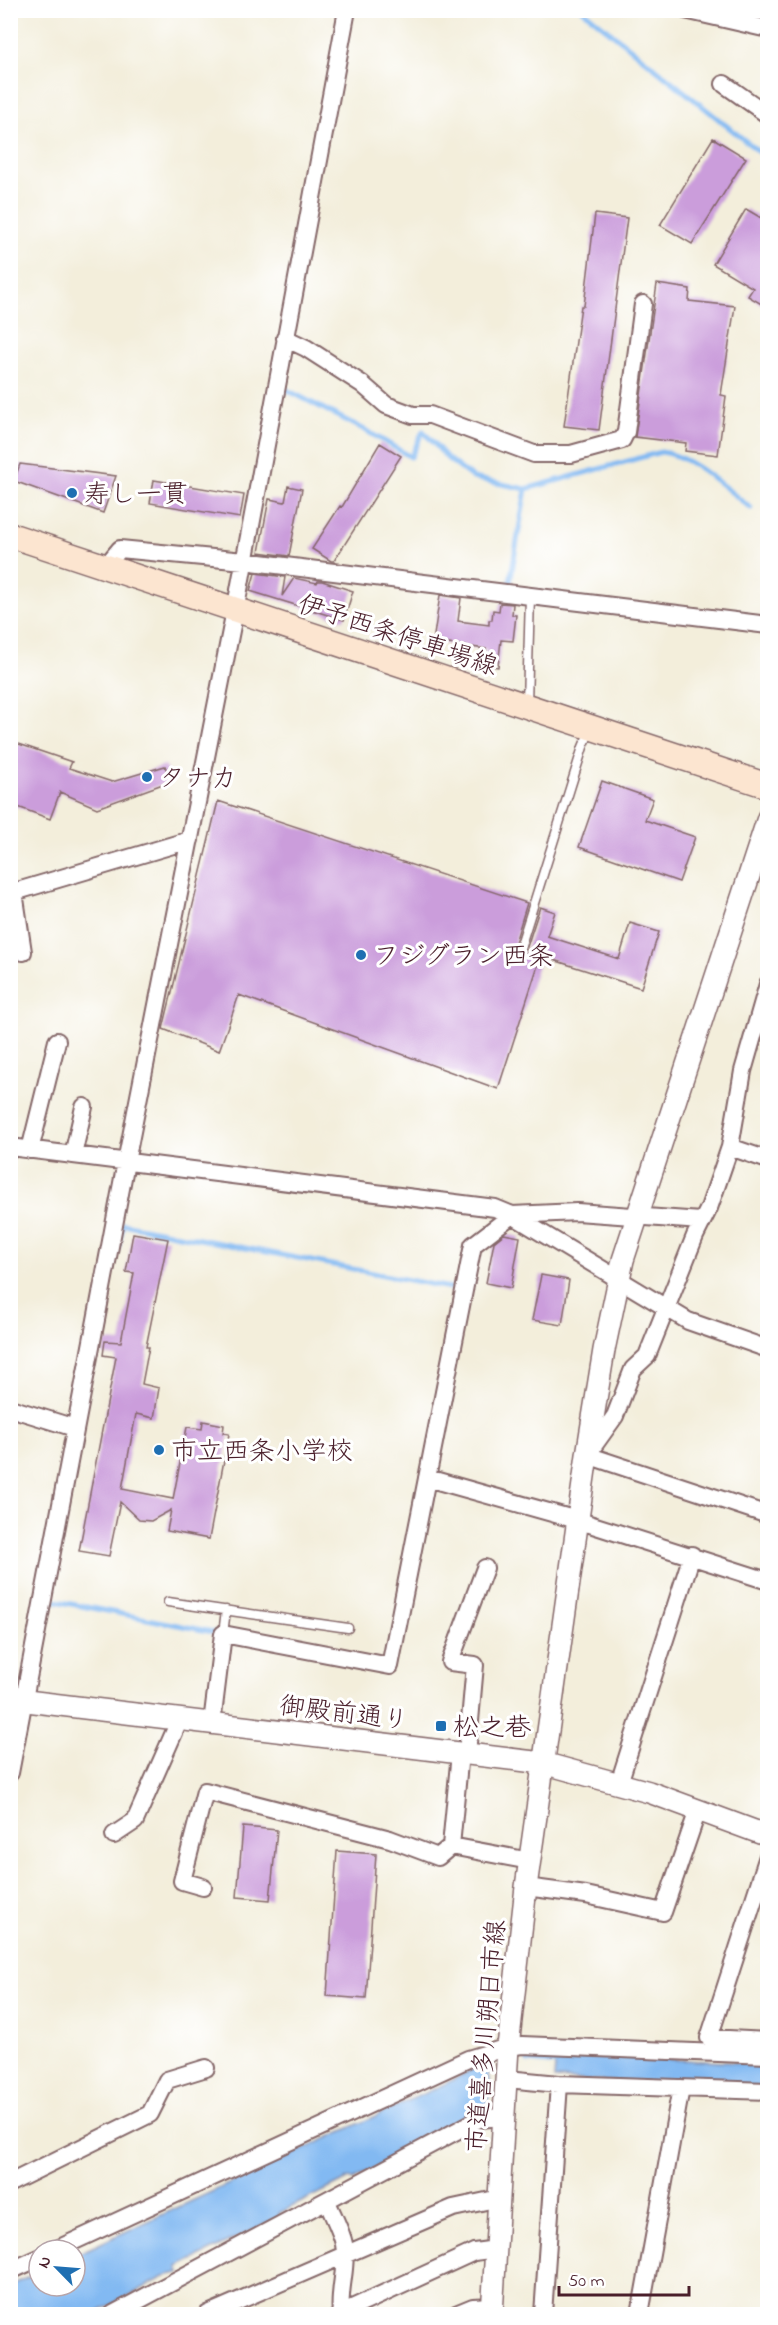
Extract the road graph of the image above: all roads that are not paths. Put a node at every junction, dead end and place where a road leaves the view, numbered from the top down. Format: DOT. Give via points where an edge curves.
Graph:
graph roads {
  1 [pos="347,10"];
  2 [pos="685,10"];
  3 [pos="768,29"];
  4 [pos="724,84"];
  5 [pos="768,115"];
  6 [pos="643,304"];
  7 [pos="285,338"];
  8 [pos="10,536"];
  9 [pos="244,561"];
  10 [pos="105,567"];
  11 [pos="530,596"];
  12 [pos="234,610"];
  13 [pos="768,625"];
  14 [pos="527,706"];
  15 [pos="591,728"];
  16 [pos="768,786"];
  17 [pos="768,818"];
  18 [pos="190,840"];
  19 [pos="519,951"];
  20 [pos="23,952"];
  21 [pos="768,984"];
  22 [pos="57,1041"];
  23 [pos="84,1107"];
  24 [pos="10,1147"];
  25 [pos="730,1147"];
  26 [pos="30,1150"];
  27 [pos="73,1155"];
  28 [pos="768,1160"];
  29 [pos="126,1162"];
  30 [pos="512,1215"];
  31 [pos="637,1216"];
  32 [pos="701,1221"];
  33 [pos="618,1278"];
  34 [pos="667,1307"];
  35 [pos="768,1349"];
  36 [pos="10,1408"];
  37 [pos="75,1428"];
  38 [pos="587,1455"];
  39 [pos="427,1478"];
  40 [pos="768,1515"];
  41 [pos="577,1520"];
  42 [pos="692,1555"];
  43 [pos="485,1568"];
  44 [pos="768,1581"];
  45 [pos="168,1602"];
  46 [pos="226,1610"];
  47 [pos="348,1628"];
  48 [pos="223,1634"];
  49 [pos="17,1700"];
  50 [pos="180,1719"];
  51 [pos="212,1723"];
  52 [pos="464,1753"];
  53 [pos="543,1763"];
  54 [pos="10,1773"];
  55 [pos="619,1783"];
  56 [pos="698,1810"];
  57 [pos="114,1835"];
  58 [pos="768,1836"];
  59 [pos="451,1846"];
  60 [pos="768,1856"];
  61 [pos="530,1861"];
  62 [pos="203,1887"];
  63 [pos="526,1887"];
  64 [pos="768,2041"];
  65 [pos="508,2047"];
  66 [pos="768,2055"];
  67 [pos="206,2068"];
  68 [pos="507,2079"];
  69 [pos="559,2084"];
  70 [pos="681,2088"];
  71 [pos="768,2091"];
  72 [pos="503,2117"];
  73 [pos="10,2183"];
  74 [pos="500,2198"];
  75 [pos="327,2201"];
  76 [pos="82,2238"];
  77 [pos="497,2249"];
  78 [pos="345,2257"];
  79 [pos="27,2263"];
  80 [pos="10,2271"];
  81 [pos="493,2310"];
  82 [pos="113,2314"];
  83 [pos="208,2314"];
  84 [pos="340,2314"];
  85 [pos="456,2314"];
  86 [pos="543,2314"];
  87 [pos="640,2314"];
  1 -- 7 [label="street"];
  2 -- 3 [label="street"];
  4 -- 5 [label="street"];
  6 -- 7 [label="street" via="626,432 622,440 571,454 534,454 430,415 413,415 386,405 362,384"];
  7 -- 9 [label="street"];
  8 -- 10 [label="main road, 伊予西条停車場線"];
  9 -- 10 [label="street" via="120,549"];
  9 -- 11 [label="street"];
  9 -- 12 [label="street"];
  10 -- 12 [label="main road, 伊予西条停車場線"];
  11 -- 13 [label="street"];
  11 -- 14 [label="lane"];
  12 -- 14 [label="main road, 伊予西条停車場線"];
  12 -- 18 [label="street"];
  14 -- 15 [label="main road, 伊予西条停車場線"];
  15 -- 16 [label="main road, 伊予西条停車場線"];
  15 -- 19 [label="lane"];
  17 -- 31 [label="street, 市道喜多川朔日市線"];
  18 -- 20 [label="street" via="14,892"];
  18 -- 29 [label="street"];
  21 -- 25 [label="street" via="743,1071"];
  22 -- 26 [label="street"];
  23 -- 27 [label="street"];
  24 -- 26 [label="street"];
  25 -- 28 [label="street"];
  25 -- 32 [label="street" via="716,1191"];
  26 -- 27 [label="street"];
  27 -- 29 [label="street"];
  29 -- 30 [label="street" via="474,1203"];
  29 -- 37 [label="street"];
  30 -- 31 [label="street" via="577,1212"];
  30 -- 33 [label="street"];
  30 -- 39 [label="street" via="473,1245"];
  31 -- 32 [label="street"];
  31 -- 33 [label="street, 市道喜多川朔日市線"];
  32 -- 34 [label="street"];
  33 -- 34 [label="street"];
  33 -- 38 [label="street, 市道喜多川朔日市線"];
  34 -- 35 [label="street" via="688,1321"];
  34 -- 38 [label="street" via="647,1356 633,1369 615,1416"];
  36 -- 37 [label="street"];
  37 -- 49 [label="street"];
  38 -- 40 [label="street"];
  38 -- 41 [label="street, 市道喜多川朔日市線"];
  39 -- 41 [label="street"];
  39 -- 48 [label="street" via="390,1666"];
  41 -- 42 [label="street"];
  41 -- 53 [label="street, 市道喜多川朔日市線"];
  42 -- 44 [label="street"];
  42 -- 55 [label="street"];
  43 -- 52 [label="street" via="450,1662 475,1665"];
  45 -- 46 [label="lane"];
  46 -- 47 [label="lane"];
  46 -- 48 [label="lane"];
  48 -- 51 [label="street"];
  49 -- 50 [label="street, 御殿前通り"];
  49 -- 54 [label="street"];
  50 -- 51 [label="street, 御殿前通り"];
  50 -- 57 [label="street" via="135,1821"];
  51 -- 52 [label="street, 御殿前通り"];
  52 -- 53 [label="street, 御殿前通り"];
  52 -- 59 [label="street"];
  53 -- 55 [label="street, 御殿前通り"];
  53 -- 61 [label="street, 市道喜多川朔日市線"];
  55 -- 56 [label="street, 御殿前通り"];
  56 -- 58 [label="street, 御殿前通り"];
  56 -- 63 [label="street" via="663,1912"];
  59 -- 61 [label="street"];
  59 -- 62 [label="street" via="438,1857 390,1839 205,1791 182,1881"];
  60 -- 64 [label="street" via="709,2038"];
  61 -- 63 [label="street, 市道喜多川朔日市線"];
  63 -- 65 [label="street, 市道喜多川朔日市線"];
  65 -- 66 [label="street"];
  65 -- 68 [label="street, 市道喜多川朔日市線"];
  65 -- 76 [label="street" via="468,2059"];
  67 -- 73 [label="street" via="167,2080 150,2114"];
  68 -- 69 [label="street"];
  68 -- 72 [label="street, 市道喜多川朔日市線"];
  69 -- 70 [label="street"];
  69 -- 86 [label="street"];
  70 -- 71 [label="street"];
  70 -- 87 [label="street"];
  72 -- 74 [label="street, 市道喜多川朔日市線"];
  72 -- 75 [label="street" via="479,2119"];
  74 -- 77 [label="street, 市道喜多川朔日市線"];
  74 -- 78 [label="street" via="453,2208"];
  75 -- 78 [label="street" via="344,2243"];
  75 -- 82 [label="street"];
  77 -- 81 [label="street, 市道喜多川朔日市線"];
  77 -- 84 [label="street" via="474,2252"];
  78 -- 83 [label="street"];
  78 -- 84 [label="street"];
  79 -- 80 [label="street"];
  81 -- 85 [label="street" via="473,2307"];
}
